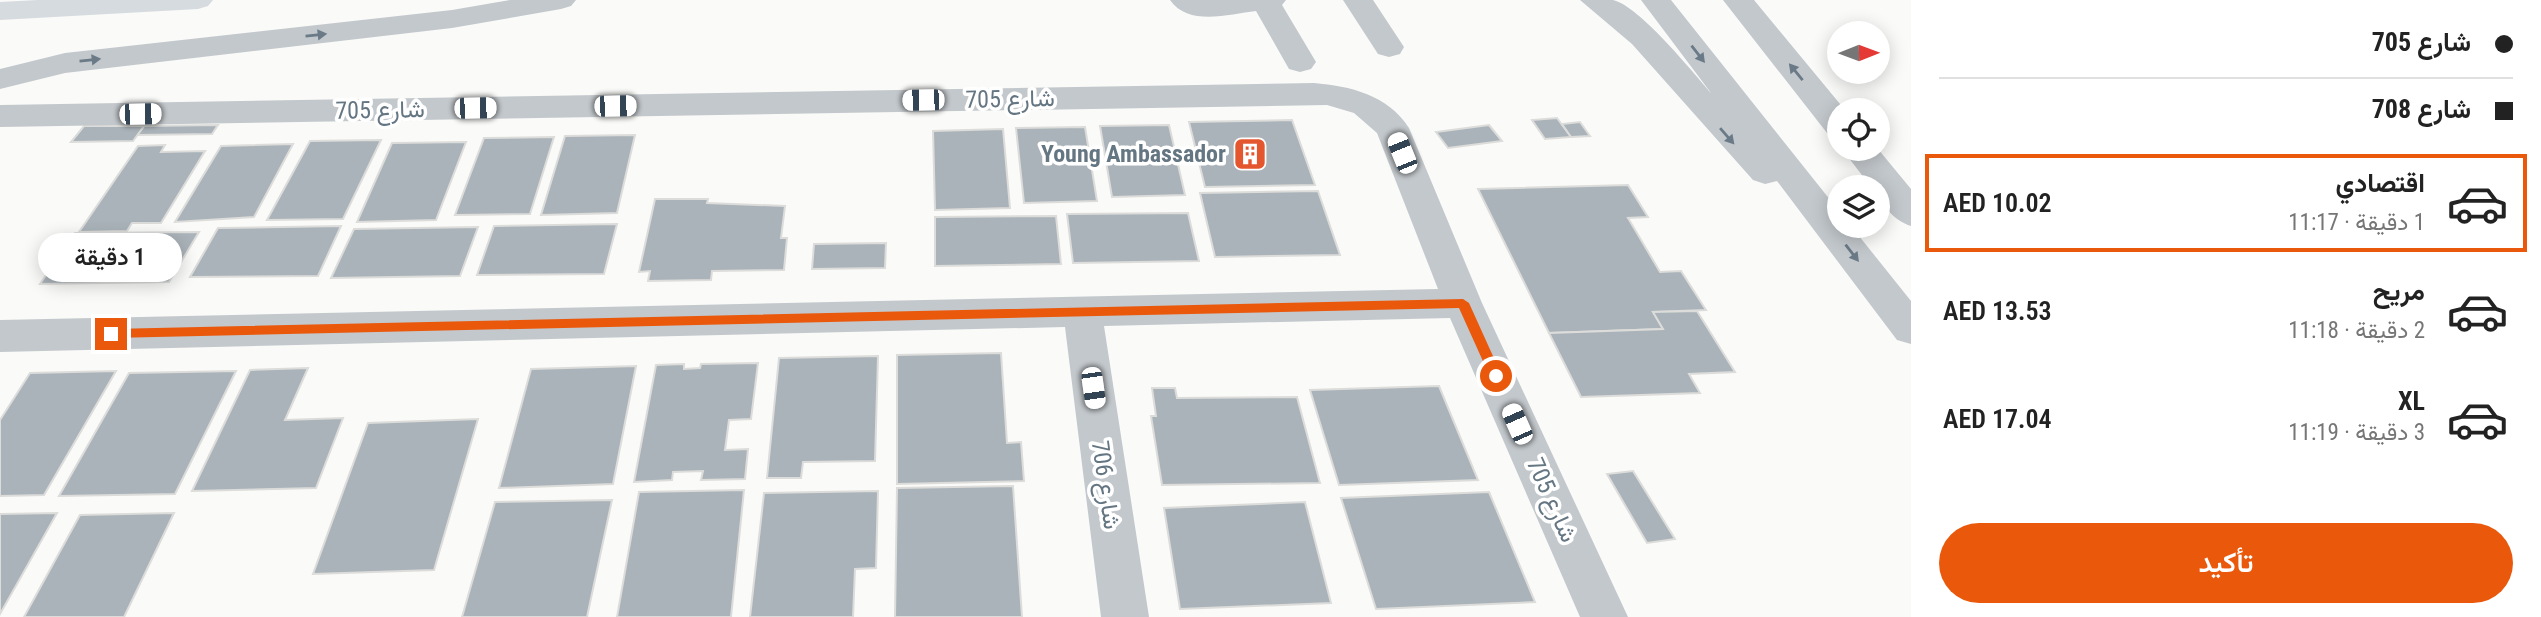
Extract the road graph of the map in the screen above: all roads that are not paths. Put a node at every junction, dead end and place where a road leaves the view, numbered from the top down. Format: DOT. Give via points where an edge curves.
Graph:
graph roads {
  1 [pos="196,0"];
  2 [pos="213,0"];
  3 [pos="561,0"];
  4 [pos="1185,0"];
  5 [pos="1271,0"];
  6 [pos="1358,0"];
  7 [pos="1595,0"];
  8 [pos="1656,0"];
  9 [pos="1738,0"];
  10 [pos="1767,0"];
  11 [pos="1265,1"];
  12 [pos="0,12"];
  13 [pos="1389,47"];
  14 [pos="1300,62"];
  15 [pos="43,66"];
  16 [pos="0,79"];
  17 [pos="1845,98"];
  18 [pos="1827,110"];
  19 [pos="0,116"];
  20 [pos="1890,155"];
  21 [pos="1869,161"];
  22 [pos="1911,183"];
  23 [pos="1911,213"];
  24 [pos="1826,219"];
  25 [pos="1463,303"];
  26 [pos="1082,311"];
  27 [pos="1911,329"];
  28 [pos="0,336"];
  29 [pos="1125,617"];
  30 [pos="1604,617"];
  1 -- 2 [label="street"];
  1 -- 12 [label="main road"];
  15 -- 3 [label="street, one-way" via="452,19"];
  4 -- 11 [label="street" via="1199,8"];
  5 -- 11 [label="street"];
  6 -- 13 [label="street"];
  7 -- 24 [label="street, one-way" via="1648,41 1736,145"];
  8 -- 24 [label="street, one-way"];
  18 -- 9 [label="street, one-way"];
  10 -- 17 [label="street"];
  11 -- 14 [label="street"];
  15 -- 16 [label="street"];
  15 -- 19 [label="street"];
  19 -- 25 [label="street, شارع 705" via="1337,95 1358,100 1392,128"];
  20 -- 22 [label="street"];
  21 -- 23 [label="street"];
  24 -- 27 [label="street, one-way"];
  25 -- 26 [label="street"];
  25 -- 30 [label="street, شارع 705"];
  26 -- 28 [label="street"];
  26 -- 29 [label="street, شارع 706"];
}
